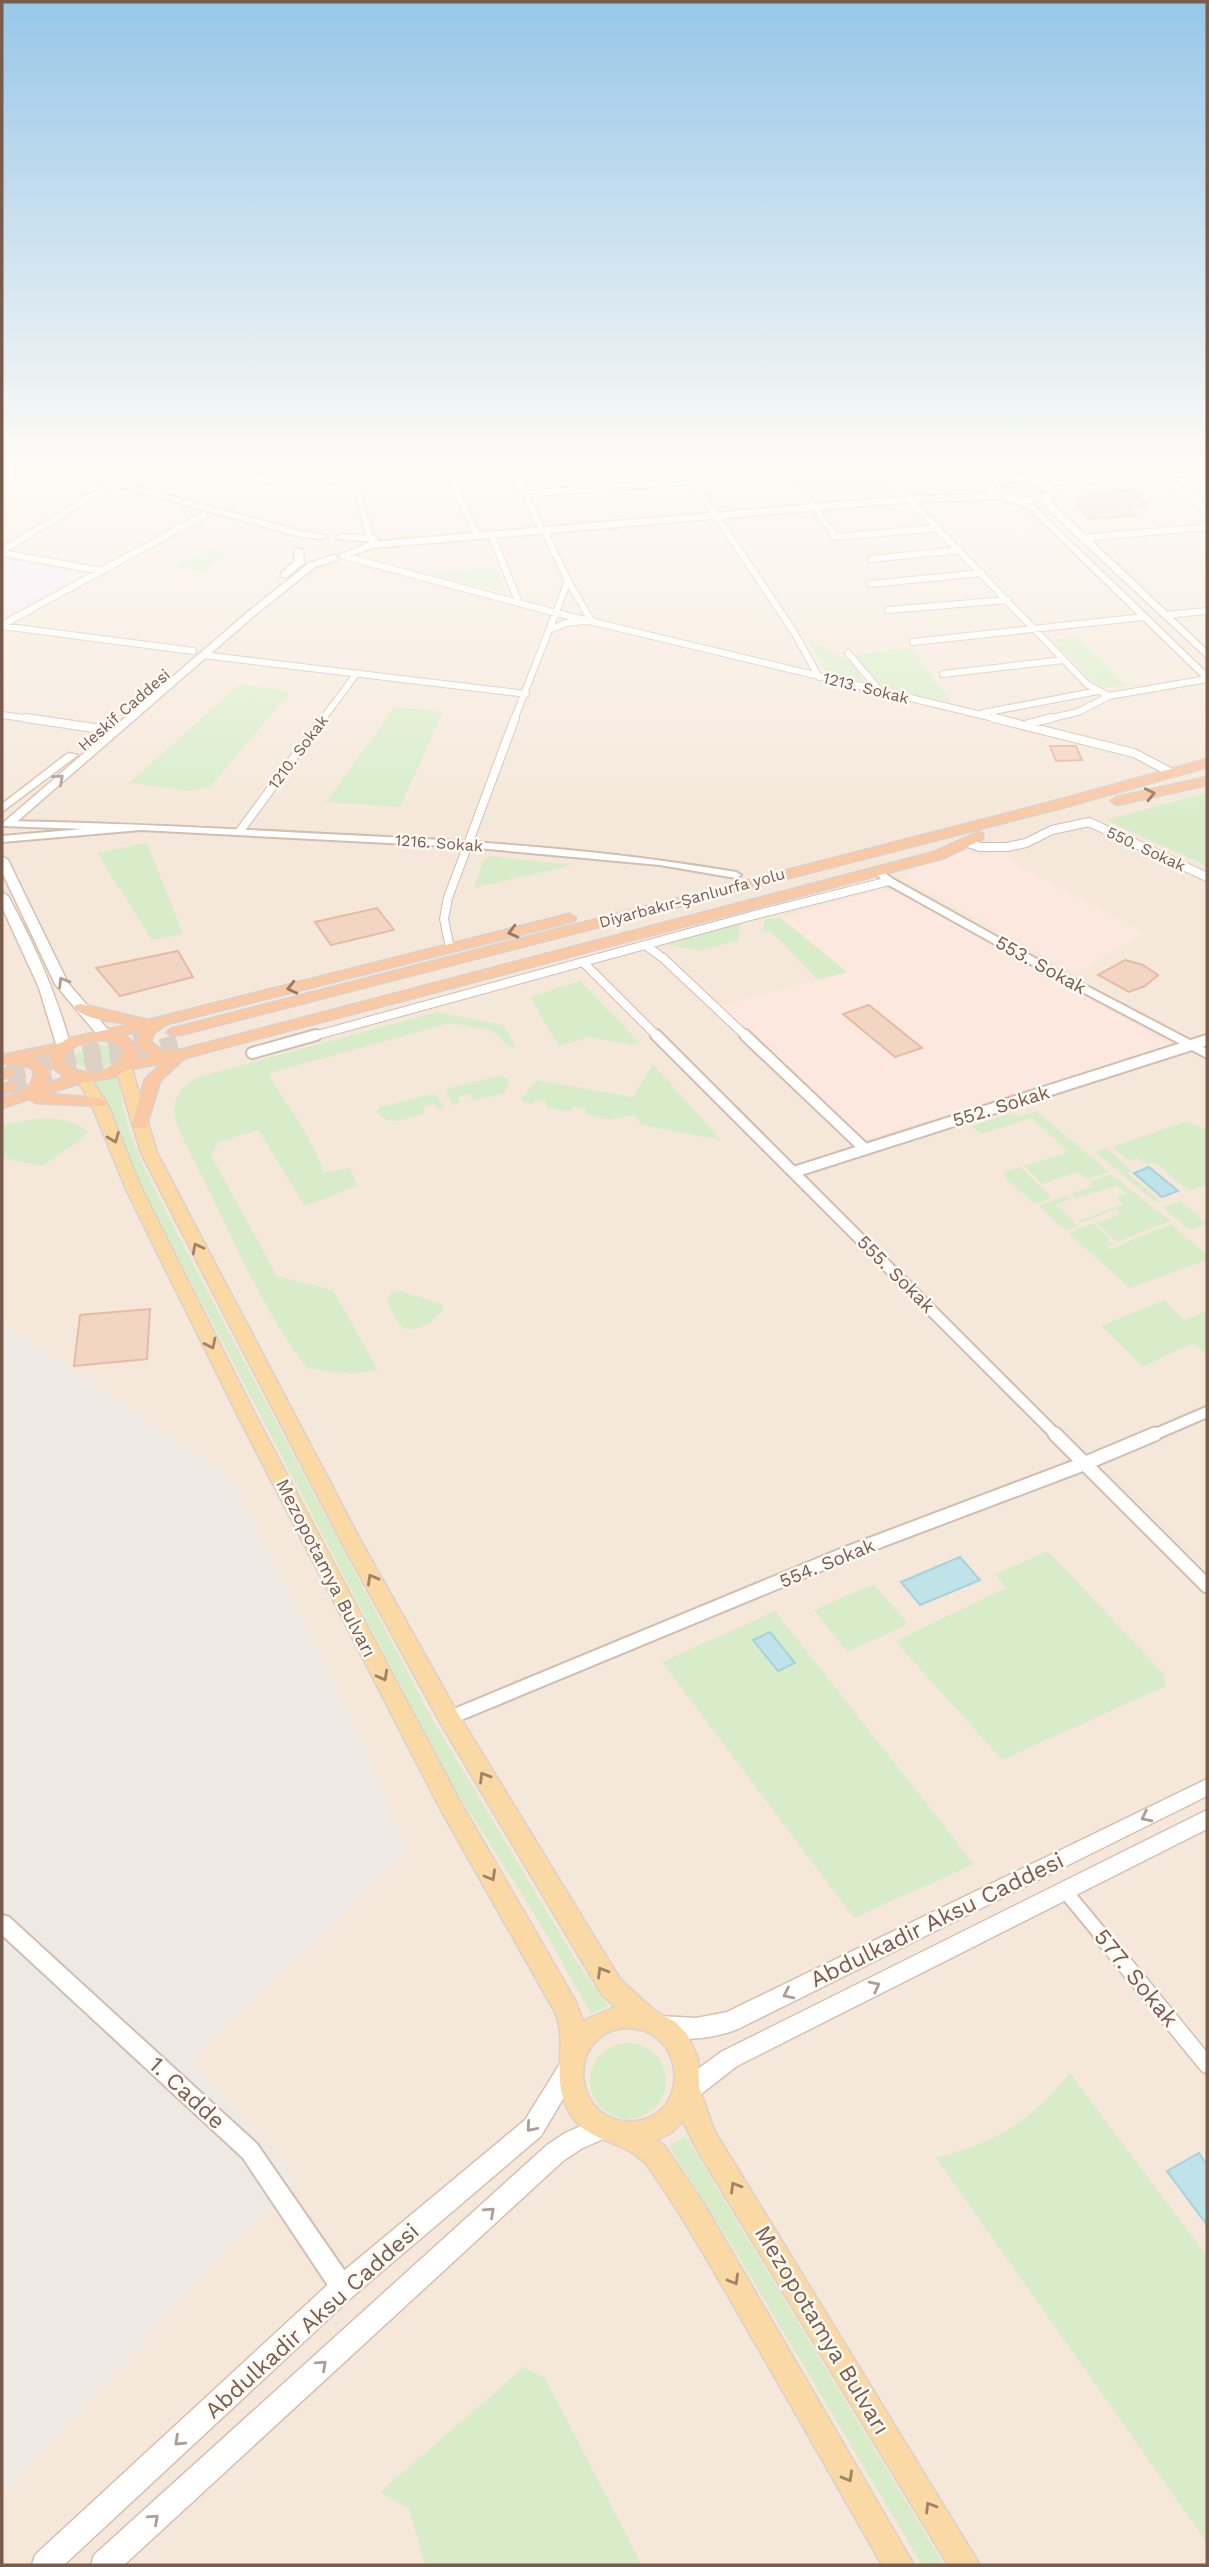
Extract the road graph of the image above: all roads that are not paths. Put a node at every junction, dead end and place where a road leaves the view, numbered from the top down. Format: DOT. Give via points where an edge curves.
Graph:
graph roads {
  1 [pos="73,587"];
  2 [pos="272,587"];
  3 [pos="284,587"];
  4 [pos="458,587"];
  5 [pos="512,587"];
  6 [pos="566,587"];
  7 [pos="571,587"];
  8 [pos="764,587"];
  9 [pos="995,587"];
  10 [pos="1113,587"];
  11 [pos="1135,587"];
  12 [pos="1008,600"];
  13 [pos="519,603"];
  14 [pos="888,610"];
  15 [pos="1207,611"];
  16 [pos="556,613"];
  17 [pos="1165,615"];
  18 [pos="1144,617"];
  19 [pos="591,620"];
  20 [pos="2,625"];
  21 [pos="1034,628"];
  22 [pos="549,630"];
  23 [pos="913,642"];
  24 [pos="198,653"];
  25 [pos="848,653"];
  26 [pos="1207,655"];
  27 [pos="1064,660"];
  28 [pos="357,674"];
  29 [pos="943,674"];
  30 [pos="819,677"];
  31 [pos="1207,679"];
  32 [pos="880,691"];
  33 [pos="1101,691"];
  34 [pos="526,694"];
  35 [pos="1109,696"];
  36 [pos="978,714"];
  37 [pos="2,715"];
  38 [pos="1025,725"];
  39 [pos="101,729"];
  40 [pos="1207,763"];
  41 [pos="1172,772"];
  42 [pos="1207,781"];
  43 [pos="2,809"];
  44 [pos="5,822"];
  45 [pos="141,827"];
  46 [pos="240,831"];
  47 [pos="968,835"];
  48 [pos="2,839"];
  49 [pos="466,844"];
  50 [pos="2,860"];
  51 [pos="736,875"];
  52 [pos="883,876"];
  53 [pos="1207,877"];
  54 [pos="2,896"];
  55 [pos="645,945"];
  56 [pos="450,948"];
  57 [pos="584,963"];
  58 [pos="81,1008"];
  59 [pos="105,1035"];
  60 [pos="176,1037"];
  61 [pos="1207,1040"];
  62 [pos="1191,1046"];
  63 [pos="64,1047"];
  64 [pos="252,1053"];
  65 [pos="1207,1054"];
  66 [pos="123,1066"];
  67 [pos="7,1077"];
  68 [pos="83,1077"];
  69 [pos="2,1103"];
  70 [pos="99,1103"];
  71 [pos="140,1125"];
  72 [pos="865,1149"];
  73 [pos="794,1172"];
  74 [pos="1207,1412"];
  75 [pos="1086,1463"];
  76 [pos="1207,1586"];
  77 [pos="449,1718"];
  78 [pos="1207,1787"];
  79 [pos="1207,1819"];
  80 [pos="1065,1891"];
  81 [pos="2,1923"];
  82 [pos="654,2023"];
  83 [pos="571,2062"];
  84 [pos="1207,2065"];
  85 [pos="688,2090"];
  86 [pos="612,2129"];
  87 [pos="343,2288"];
  88 [pos="45,2565"];
  89 [pos="104,2565"];
  90 [pos="899,2565"];
  91 [pos="965,2565"];
  1 -- 20 [label="street"];
  2 -- 24 [label="main road, Heskif Caddesi"];
  3 -- 24 [label="main road"];
  4 -- 13 [label="street, 1213. Sokak"];
  5 -- 13 [label="street"];
  6 -- 16 [label="street"];
  7 -- 19 [label="street"];
  8 -- 30 [label="street"];
  9 -- 12 [label="street"];
  10 -- 18 [label="main road"];
  11 -- 17 [label="main road"];
  12 -- 14 [label="street"];
  12 -- 21 [label="street"];
  13 -- 16 [label="street, 1213. Sokak"];
  15 -- 17 [label="street"];
  16 -- 19 [label="street, 1213. Sokak"];
  16 -- 22 [label="street"];
  17 -- 26 [label="main road"];
  18 -- 21 [label="street"];
  18 -- 31 [label="main road"];
  19 -- 22 [label="street"];
  19 -- 30 [label="street, 1213. Sokak"];
  20 -- 24 [label="street"];
  21 -- 23 [label="street"];
  21 -- 27 [label="street"];
  22 -- 34 [label="street"];
  24 -- 28 [label="street"];
  24 -- 39 [label="main road, Heskif Caddesi"];
  44 -- 24 [label="main road, one-way"];
  25 -- 32 [label="street"];
  27 -- 29 [label="street"];
  27 -- 33 [label="street" via="1088,685"];
  28 -- 34 [label="street"];
  28 -- 46 [label="street, 1210. Sokak"];
  30 -- 32 [label="street, 1213. Sokak"];
  31 -- 35 [label="street"];
  32 -- 36 [label="street, 1213. Sokak"];
  33 -- 35 [label="street"];
  33 -- 36 [label="street"];
  34 -- 49 [label="street"];
  35 -- 38 [label="street" via="1078,712"];
  36 -- 38 [label="street, 1213. Sokak"];
  37 -- 39 [label="street"];
  38 -- 41 [label="street, 1213. Sokak" via="1134,753"];
  39 -- 43 [label="main road, Heskif Caddesi"];
  40 -- 41 [label="highway, Diyarbakır-Şanlıurfa yolu"];
  41 -- 47 [label="highway, Diyarbakır-Şanlıurfa yolu"];
  47 -- 42 [label="highway, Diyarbakır-Şanlıurfa yolu, one-way"];
  44 -- 45 [label="street"];
  44 -- 48 [label="main road" via="9,832"];
  45 -- 46 [label="street, 1216. Sokak"];
  45 -- 48 [label="street"];
  46 -- 49 [label="street, 1216. Sokak"];
  47 -- 51 [label="highway" via="905,834"];
  47 -- 52 [label="highway" via="939,855"];
  47 -- 53 [label="street, 550. Sokak" via="979,847 1007,847 1089,822"];
  47 -- 60 [label="highway, Diyarbakır-Şanlıurfa yolu"];
  49 -- 51 [label="street, 1216. Sokak" via="660,862"];
  49 -- 56 [label="street" via="444,919"];
  58 -- 50 [label="main road, one-way" via="62,984"];
  51 -- 56 [label="highway, one-way"];
  52 -- 55 [label="street"];
  52 -- 60 [label="highway"];
  52 -- 62 [label="street, 553. Sokak"];
  54 -- 63 [label="main road" via="43,975"];
  55 -- 57 [label="street"];
  55 -- 72 [label="street"];
  56 -- 60 [label="highway, one-way"];
  57 -- 64 [label="street"];
  57 -- 73 [label="street, 555. Sokak"];
  58 -- 59 [label="main road"];
  58 -- 60 [label="highway" via="140,1021"];
  59 -- 60 [label="highway"];
  59 -- 63 [label="highway"];
  59 -- 66 [label="highway" via="130,1046 129,1060"];
  60 -- 66 [label="highway"];
  60 -- 71 [label="highway" via="153,1079"];
  61 -- 62 [label="street, 552. Sokak"];
  62 -- 65 [label="street, 553. Sokak"];
  62 -- 72 [label="street, 552. Sokak"];
  63 -- 67 [label="highway"];
  63 -- 68 [label="highway" via="56,1060 58,1066 72,1076"];
  66 -- 68 [label="highway" via="105,1075"];
  66 -- 71 [label="main road, Mezopotamya Bulvarı"];
  67 -- 68 [label="highway"];
  67 -- 69 [label="highway"];
  67 -- 70 [label="highway"];
  68 -- 70 [label="main road, Mezopotamya Bulvarı"];
  70 -- 83 [label="main road, Mezopotamya Bulvarı, one-way" via="133,1186 254,1429 449,1804 567,2010 572,2024"];
  77 -- 71 [label="main road, Mezopotamya Bulvarı, one-way" via="186,1226"];
  72 -- 73 [label="street, 552. Sokak"];
  73 -- 75 [label="street, 555. Sokak"];
  74 -- 75 [label="street, 554. Sokak"];
  75 -- 76 [label="street, 555. Sokak"];
  75 -- 77 [label="street, 554. Sokak" via="845,1555"];
  82 -- 77 [label="main road, Mezopotamya Bulvarı, one-way" via="611,1987"];
  78 -- 82 [label="main road, Abdulkadir Aksu Caddesi, one-way" via="730,2022 696,2028"];
  79 -- 80 [label="main road, Abdulkadir Aksu Caddesi"];
  80 -- 84 [label="street, 577. Sokak"];
  85 -- 80 [label="main road, Abdulkadir Aksu Caddesi, one-way" via="729,2059"];
  81 -- 87 [label="street, 1. Cadde" via="250,2151"];
  82 -- 83 [label="main road" via="630,2018 596,2027 582,2038"];
  82 -- 85 [label="main road" via="682,2047 688,2061"];
  83 -- 86 [label="main road" via="569,2084 577,2103 591,2119"];
  83 -- 87 [label="main road, Abdulkadir Aksu Caddesi, one-way" via="533,2128"];
  85 -- 86 [label="main road" via="681,2106 655,2127 638,2132"];
  91 -- 85 [label="main road, Mezopotamya Bulvarı, one-way" via="705,2138"];
  89 -- 86 [label="main road, Abdulkadir Aksu Caddesi, one-way" via="555,2153 573,2141"];
  86 -- 90 [label="main road, one-way" via="656,2155 695,2213"];
  87 -- 88 [label="main road, Abdulkadir Aksu Caddesi, one-way"];
}
